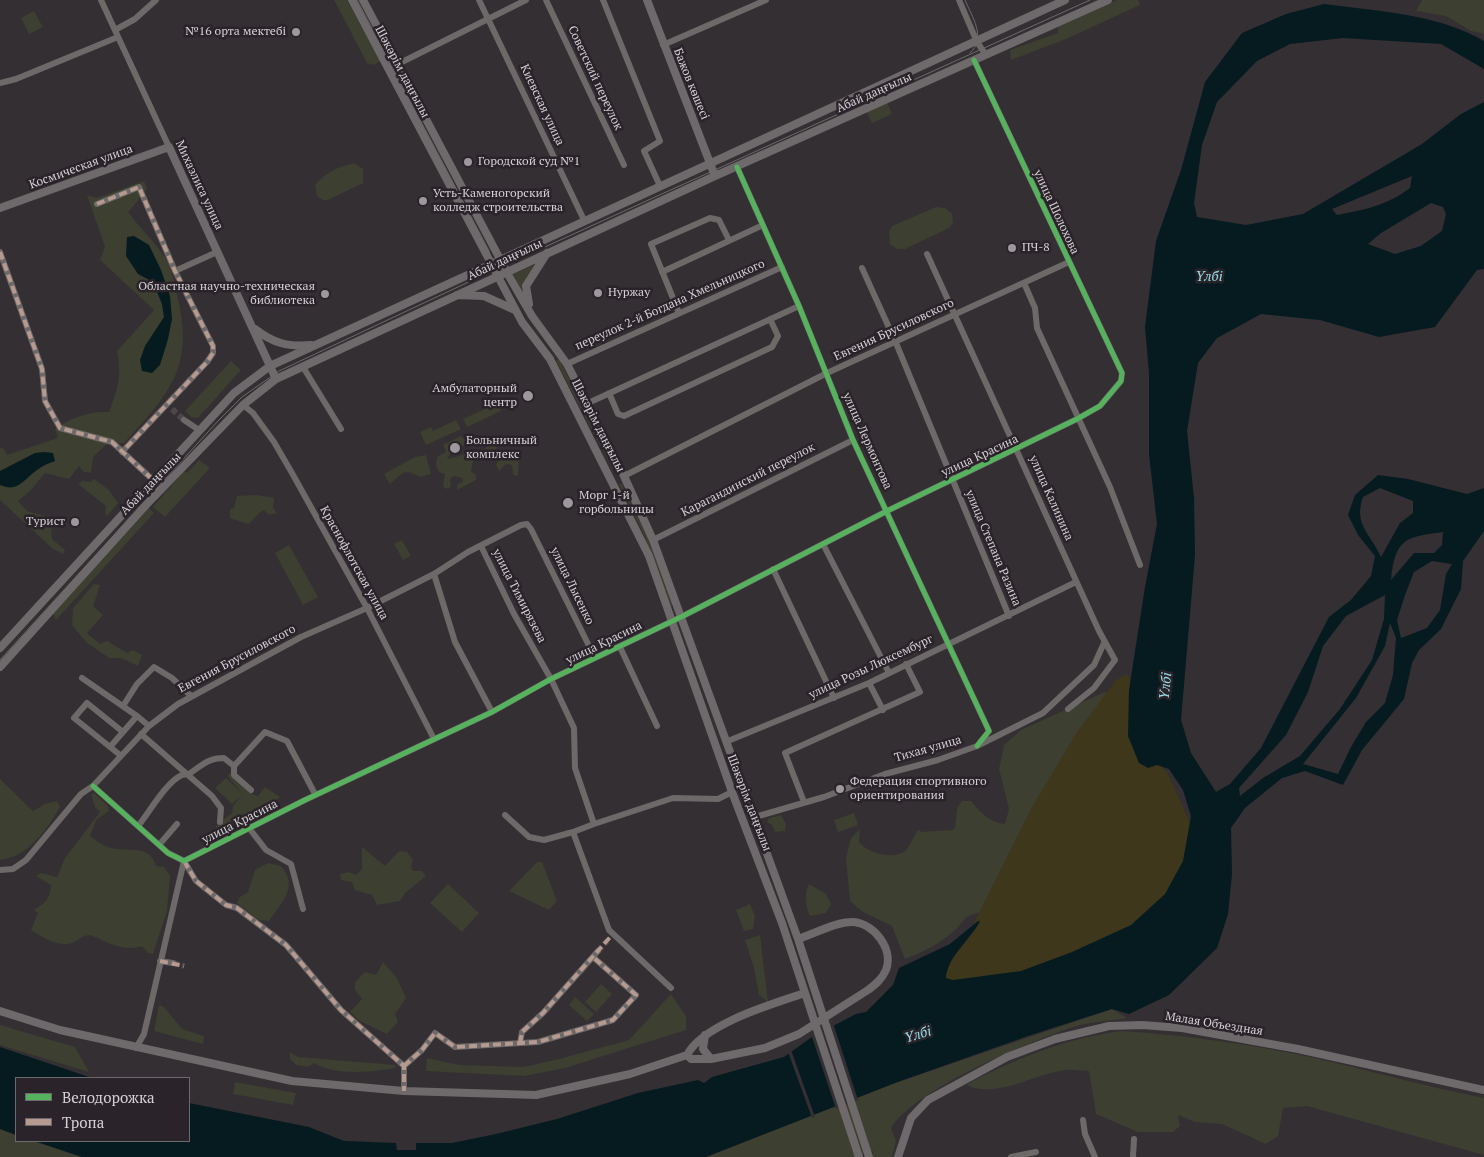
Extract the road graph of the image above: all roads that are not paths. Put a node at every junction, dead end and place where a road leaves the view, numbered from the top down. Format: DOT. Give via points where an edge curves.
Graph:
graph roads {
  1 [pos="101,0"];
  2 [pos="156,0"];
  3 [pos="352,0"];
  4 [pos="363,0"];
  5 [pos="479,0"];
  6 [pos="526,0"];
  7 [pos="546,0"];
  8 [pos="602,0"];
  9 [pos="647,0"];
  10 [pos="766,0"];
  11 [pos="959,0"];
  12 [pos="1065,0"];
  13 [pos="1108,0"];
  14 [pos="488,18"];
  15 [pos="115,30"];
  16 [pos="118,37"];
  17 [pos="977,42"];
  18 [pos="663,45"];
  19 [pos="986,55"];
  20 [pos="974,60"];
  21 [pos="398,64"];
  22 [pos="388,69"];
  23 [pos="0,83"];
  24 [pos="169,147"];
  25 [pos="710,163"];
  26 [pos="624,165"];
  27 [pos="737,167"];
  28 [pos="715,176"];
  29 [pos="660,186"];
  30 [pos="97,204"];
  31 [pos="0,208"];
  32 [pos="584,220"];
  33 [pos="763,225"];
  34 [pos="729,240"];
  35 [pos="0,252"];
  36 [pos="217,252"];
  37 [pos="546,253"];
  38 [pos="927,254"];
  39 [pos="501,260"];
  40 [pos="1069,262"];
  41 [pos="491,265"];
  42 [pos="782,266"];
  43 [pos="862,268"];
  44 [pos="175,271"];
  45 [pos="507,271"];
  46 [pos="662,272"];
  47 [pos="497,276"];
  48 [pos="1024,283"];
  49 [pos="455,295"];
  50 [pos="800,306"];
  51 [pos="516,310"];
  52 [pos="530,313"];
  53 [pos="679,313"];
  54 [pos="956,314"];
  55 [pos="770,319"];
  56 [pos="252,327"];
  57 [pos="896,343"];
  58 [pos="315,345"];
  59 [pos="559,353"];
  60 [pos="550,359"];
  61 [pos="566,364"];
  62 [pos="270,366"];
  63 [pos="303,367"];
  64 [pos="1122,372"];
  65 [pos="827,373"];
  66 [pos="276,379"];
  67 [pos="609,393"];
  68 [pos="586,404"];
  69 [pos="243,405"];
  70 [pos="1078,419"];
  71 [pos="184,420"];
  72 [pos="199,430"];
  73 [pos="341,430"];
  74 [pos="853,440"];
  75 [pos="1017,450"];
  76 [pos="122,452"];
  77 [pos="624,476"];
  78 [pos="153,480"];
  79 [pos="613,480"];
  80 [pos="952,480"];
  81 [pos="887,511"];
  82 [pos="527,524"];
  83 [pos="653,540"];
  84 [pos="823,544"];
  85 [pos="480,546"];
  86 [pos="1140,565"];
  87 [pos="773,569"];
  88 [pos="434,574"];
  89 [pos="1076,582"];
  90 [pos="367,608"];
  91 [pos="1009,616"];
  92 [pos="681,617"];
  93 [pos="672,621"];
  94 [pos="1104,643"];
  95 [pos="947,644"];
  96 [pos="620,646"];
  97 [pos="0,648"];
  98 [pos="596,658"];
  99 [pos="906,664"];
  100 [pos="0,667"];
  101 [pos="889,673"];
  102 [pos="82,678"];
  103 [pos="551,679"];
  104 [pos="870,682"];
  105 [pos="191,696"];
  106 [pos="834,698"];
  107 [pos="123,706"];
  108 [pos="1068,709"];
  109 [pos="883,710"];
  110 [pos="492,712"];
  111 [pos="137,716"];
  112 [pos="149,726"];
  113 [pos="657,726"];
  114 [pos="123,732"];
  115 [pos="141,734"];
  116 [pos="434,739"];
  117 [pos="728,741"];
  118 [pos="977,746"];
  119 [pos="110,747"];
  120 [pos="120,755"];
  121 [pos="737,765"];
  122 [pos="234,766"];
  123 [pos="724,769"];
  124 [pos="188,775"];
  125 [pos="93,786"];
  126 [pos="251,790"];
  127 [pos="732,792"];
  128 [pos="315,794"];
  129 [pos="804,802"];
  130 [pos="505,815"];
  131 [pos="755,817"];
  132 [pos="220,822"];
  133 [pos="177,824"];
  134 [pos="594,824"];
  135 [pos="138,826"];
  136 [pos="249,828"];
  137 [pos="573,832"];
  138 [pos="762,834"];
  139 [pos="751,837"];
  140 [pos="159,845"];
  141 [pos="184,861"];
  142 [pos="0,870"];
  143 [pos="303,909"];
  144 [pos="791,917"];
  145 [pos="781,920"];
  146 [pos="798,939"];
  147 [pos="598,951"];
  148 [pos="593,958"];
  149 [pos="160,961"];
  150 [pos="173,964"];
  151 [pos="671,988"];
  152 [pos="804,993"];
  153 [pos="0,1011"];
  154 [pos="705,1035"];
  155 [pos="520,1043"];
  156 [pos="136,1048"];
  157 [pos="687,1055"];
  158 [pos="712,1059"];
  159 [pos="404,1066"];
  160 [pos="1484,1090"];
  161 [pos="404,1091"];
  162 [pos="1083,1120"];
  163 [pos="1134,1139"];
  164 [pos="1036,1152"];
  165 [pos="859,1157"];
  166 [pos="869,1157"];
  167 [pos="898,1157"];
  168 [pos="1011,1157"];
  169 [pos="1095,1157"];
  170 [pos="1133,1157"];
  1 -- 15 [label="street, Михаэлиса улица"];
  2 -- 15 [label="street" via="135,20"];
  3 -- 22 [label="main road, Шәкәрім даңғылы"];
  4 -- 21 [label="main road, Шәкәрім даңғылы"];
  5 -- 14 [label="street, Киевская улица"];
  6 -- 14 [label="street"];
  7 -- 26 [label="street, Советский переулок"];
  8 -- 29 [label="street" via="660,142 644,151"];
  9 -- 18 [label="main road, Бажов көшесі"];
  10 -- 18 [label="street"];
  11 -- 17 [label="street"];
  12 -- 17 [label="main road, Абай даңғылы"];
  13 -- 19 [label="main road, Абай даңғылы"];
  14 -- 21 [label="street"];
  14 -- 32 [label="street, Киевская улица"];
  15 -- 16 [label="street, Михаэлиса улица"];
  16 -- 23 [label="street"];
  16 -- 24 [label="street, Михаэлиса улица"];
  17 -- 19 [label="street"];
  17 -- 25 [label="main road, Абай даңғылы"];
  18 -- 25 [label="main road, Бажов көшесі"];
  19 -- 20 [label="main road, Абай даңғылы"];
  20 -- 27 [label="main road, Абай даңғылы"];
  20 -- 40 [label="street, улица Шолохова"];
  21 -- 22 [label="main road"];
  21 -- 39 [label="main road, Шәкәрім даңғылы"];
  22 -- 41 [label="main road, Шәкәрім даңғылы"];
  24 -- 31 [label="main road, Космическая улица"];
  24 -- 36 [label="main road, Михаэлиса улица"];
  25 -- 28 [label="main road, Бажов көшесі"];
  25 -- 29 [label="main road, Абай даңғылы"];
  27 -- 28 [label="main road, Абай даңғылы"];
  27 -- 33 [label="street, улица Лермонтова"];
  28 -- 37 [label="main road, Абай даңғылы"];
  29 -- 32 [label="main road, Абай даңғылы"];
  30 -- 44 [label="street" via="139,187"];
  32 -- 39 [label="main road, Абай даңғылы"];
  33 -- 34 [label="street"];
  33 -- 42 [label="street, улица Лермонтова"];
  34 -- 46 [label="street"];
  34 -- 46 [label="street" via="719,220 710,218 651,244"];
  35 -- 76 [label="street" via="42,369 46,401 60,428 112,442"];
  36 -- 44 [label="street"];
  36 -- 56 [label="main road, Михаэлиса улица"];
  37 -- 45 [label="main road, Абай даңғылы"];
  37 -- 52 [label="main road" via="526,286"];
  38 -- 54 [label="street, улица Калинина"];
  39 -- 41 [label="main road, Абай даңғылы"];
  39 -- 45 [label="main road, Шәкәрім даңғылы"];
  40 -- 48 [label="street, Евгения Брусиловского"];
  40 -- 64 [label="street, улица Шолохова"];
  41 -- 47 [label="main road, Шәкәрім даңғылы"];
  41 -- 58 [label="main road, Абай даңғылы"];
  42 -- 50 [label="street, улица Лермонтова"];
  42 -- 53 [label="street, переулок 2-й Богдана Хмельницкого"];
  43 -- 57 [label="street, улица Степана Разина"];
  44 -- 76 [label="street" via="214,353 169,407"];
  45 -- 47 [label="main road, Абай даңғылы"];
  45 -- 52 [label="main road, Шәкәрім даңғылы"];
  46 -- 53 [label="street"];
  47 -- 49 [label="main road, Абай даңғылы"];
  47 -- 51 [label="main road, Шәкәрім даңғылы"];
  48 -- 54 [label="street, Евгения Брусиловского"];
  48 -- 70 [label="street" via="1035,308 1037,328"];
  49 -- 51 [label="main road" via="484,296"];
  49 -- 63 [label="main road, Абай даңғылы"];
  50 -- 55 [label="street"];
  50 -- 65 [label="street, улица Лермонтова"];
  51 -- 60 [label="main road, Шәкәрім даңғылы"];
  52 -- 59 [label="main road, Шәкәрім даңғылы"];
  53 -- 61 [label="street, переулок 2-й Богдана Хмельницкого"];
  54 -- 57 [label="street, Евгения Брусиловского"];
  54 -- 75 [label="street, улица Калинина"];
  55 -- 67 [label="street"];
  55 -- 67 [label="street" via="778,336 772,348 624,416 618,414"];
  56 -- 58 [label="main road" via="278,344"];
  56 -- 62 [label="main road, Михаэлиса улица"];
  57 -- 65 [label="street, Евгения Брусиловского"];
  57 -- 80 [label="street, улица Степана Разина"];
  58 -- 62 [label="main road, Абай даңғылы"];
  59 -- 60 [label="main road"];
  59 -- 61 [label="main road, Шәкәрім даңғылы"];
  60 -- 79 [label="main road, Шәкәрім даңғылы"];
  61 -- 68 [label="main road, Шәкәрім даңғылы"];
  62 -- 66 [label="main road, Михаэлиса улица"];
  62 -- 72 [label="main road, Абай даңғылы" via="234,393"];
  63 -- 66 [label="main road, Абай даңғылы"];
  63 -- 73 [label="street"];
  64 -- 70 [label="street, улица Красина" via="1121,381 1100,406"];
  65 -- 74 [label="street, улица Лермонтова"];
  65 -- 77 [label="street, Евгения Брусиловского"];
  66 -- 69 [label="main road, Абай даңғылы"];
  67 -- 68 [label="street"];
  68 -- 77 [label="main road, Шәкәрім даңғылы"];
  69 -- 90 [label="street, Краснофлотская улица" via="274,442"];
  69 -- 100 [label="main road, Абай даңғылы" via="146,505"];
  70 -- 75 [label="street, улица Красина"];
  70 -- 86 [label="street" via="1110,486"];
  71 -- 72 [label="street"];
  72 -- 78 [label="main road, Абай даңғылы"];
  74 -- 81 [label="street, улица Лермонтова"];
  74 -- 83 [label="street, Карагандинский переулок"];
  75 -- 80 [label="street, улица Красина"];
  75 -- 89 [label="street, улица Калинина"];
  76 -- 78 [label="street"];
  77 -- 79 [label="main road"];
  77 -- 83 [label="main road, Шәкәрім даңғылы"];
  78 -- 97 [label="main road, Абай даңғылы"];
  79 -- 93 [label="main road, Шәкәрім даңғылы" via="649,556"];
  80 -- 81 [label="street, улица Красина"];
  80 -- 91 [label="street, улица Степана Разина"];
  81 -- 84 [label="street, улица Красина"];
  81 -- 95 [label="street, улица Лермонтова"];
  82 -- 85 [label="street, Евгения Брусиловского"];
  82 -- 98 [label="street, улица Лысенко"];
  83 -- 92 [label="main road, Шәкәрім даңғылы"];
  84 -- 87 [label="street, улица Красина"];
  84 -- 101 [label="street"];
  85 -- 88 [label="street, Евгения Брусиловского"];
  85 -- 103 [label="street, улица Тимирязева"];
  87 -- 92 [label="street, улица Красина"];
  87 -- 106 [label="street"];
  88 -- 90 [label="street, Евгения Брусиловского"];
  88 -- 110 [label="street" via="455,642"];
  89 -- 91 [label="street, улица Розы Люксембург"];
  89 -- 94 [label="street, улица Калинина"];
  90 -- 105 [label="street, Евгения Брусиловского" via="301,637"];
  90 -- 116 [label="street, Краснофлотская улица"];
  91 -- 95 [label="street, улица Розы Люксембург"];
  92 -- 93 [label="street, улица Красина"];
  92 -- 117 [label="main road, Шәкәрім даңғылы"];
  93 -- 96 [label="street, улица Красина"];
  93 -- 123 [label="main road, Шәкәрім даңғылы"];
  94 -- 108 [label="street, улица Калинина" via="1115,660 1094,688"];
  94 -- 118 [label="street, Тихая улица" via="1094,665 1043,713"];
  95 -- 99 [label="street, улица Розы Люксембург"];
  95 -- 118 [label="street, улица Лермонтова" via="989,731"];
  96 -- 98 [label="street, улица Красина"];
  96 -- 113 [label="street"];
  98 -- 103 [label="street, улица Красина"];
  99 -- 101 [label="street, улица Розы Люксембург"];
  99 -- 109 [label="street" via="920,692"];
  101 -- 104 [label="street, улица Розы Люксембург"];
  102 -- 107 [label="street"];
  103 -- 110 [label="street, улица Красина"];
  103 -- 134 [label="street, улица Тимирязева" via="574,728 575,768"];
  104 -- 106 [label="street, улица Розы Люксембург"];
  104 -- 109 [label="street"];
  105 -- 107 [label="street" via="154,667 137,684"];
  105 -- 112 [label="street, Евгения Брусиловского"];
  106 -- 117 [label="street, улица Розы Люксембург"];
  107 -- 111 [label="street"];
  109 -- 129 [label="street" via="785,753"];
  110 -- 116 [label="street, улица Красина"];
  111 -- 112 [label="street"];
  111 -- 114 [label="street"];
  112 -- 115 [label="street, Евгения Брусиловского"];
  114 -- 119 [label="street"];
  114 -- 119 [label="street" via="87,702 74,718"];
  115 -- 120 [label="street, Евгения Брусиловского"];
  115 -- 124 [label="street"];
  116 -- 128 [label="street, улица Красина"];
  117 -- 121 [label="main road, Шәкәрім даңғылы"];
  118 -- 129 [label="street, Тихая улица"];
  119 -- 120 [label="street"];
  120 -- 125 [label="street, Евгения Брусиловского"];
  121 -- 123 [label="main road"];
  121 -- 131 [label="main road, Шәкәрім даңғылы"];
  122 -- 124 [label="street" via="224,758 215,758 196,767"];
  122 -- 126 [label="street" via="234,775"];
  122 -- 128 [label="street" via="265,732 287,741"];
  123 -- 127 [label="main road, Шәкәрім даңғылы"];
  124 -- 132 [label="street" via="218,804 222,816"];
  124 -- 135 [label="street" via="182,776 160,796"];
  125 -- 135 [label="street"];
  125 -- 142 [label="street, Евгения Брусиловского" via="81,794 26,860 13,868"];
  127 -- 134 [label="street" via="718,799 673,798"];
  127 -- 139 [label="main road, Шәкәрім даңғылы"];
  128 -- 136 [label="street, улица Красина"];
  129 -- 131 [label="street, Тихая улица"];
  130 -- 137 [label="street" via="529,837 544,840"];
  131 -- 138 [label="main road, Шәкәрім даңғылы"];
  133 -- 140 [label="street"];
  134 -- 137 [label="street"];
  135 -- 140 [label="street"];
  136 -- 141 [label="street, улица Красина"];
  136 -- 143 [label="street" via="266,850 291,864"];
  137 -- 151 [label="street" via="610,935"];
  138 -- 139 [label="main road"];
  138 -- 144 [label="main road, Шәкәрім даңғылы"];
  139 -- 145 [label="main road, Шәкәрім даңғылы"];
  140 -- 141 [label="street"];
  141 -- 149 [label="street"];
  141 -- 159 [label="street" via="196,881 286,945 341,1010"];
  144 -- 145 [label="main road"];
  144 -- 146 [label="main road, Шәкәрім даңғылы"];
  145 -- 152 [label="main road, Шәкәрім даңғылы"];
  146 -- 158 [label="main road" via="851,922 864,924 883,944 887,956 885,972 868,990 788,1040"];
  146 -- 166 [label="main road, Шәкәрім даңғылы"];
  147 -- 148 [label="street"];
  148 -- 155 [label="street" via="522,1032"];
  148 -- 155 [label="street" via="636,995 613,1020 538,1042"];
  149 -- 150 [label="street"];
  149 -- 156 [label="street" via="144,1034"];
  152 -- 154 [label="main road" via="741,1016"];
  152 -- 165 [label="main road, Шәкәрім даңғылы"];
  153 -- 156 [label="main road" via="60,1030"];
  154 -- 157 [label="main road"];
  154 -- 158 [label="main road" via="703,1049"];
  155 -- 159 [label="street" via="455,1047 435,1033"];
  156 -- 161 [label="main road" via="292,1081"];
  157 -- 158 [label="main road" via="691,1059"];
  157 -- 161 [label="main road" via="630,1074 536,1095"];
  159 -- 161 [label="street"];
  160 -- 167 [label="main road, Малая Объездная" via="1298,1049 1182,1028 1109,1026 1055,1039 1007,1057 928,1100 911,1118"];
  162 -- 169 [label="street"];
  163 -- 170 [label="street"];
  164 -- 168 [label="street"];
}
